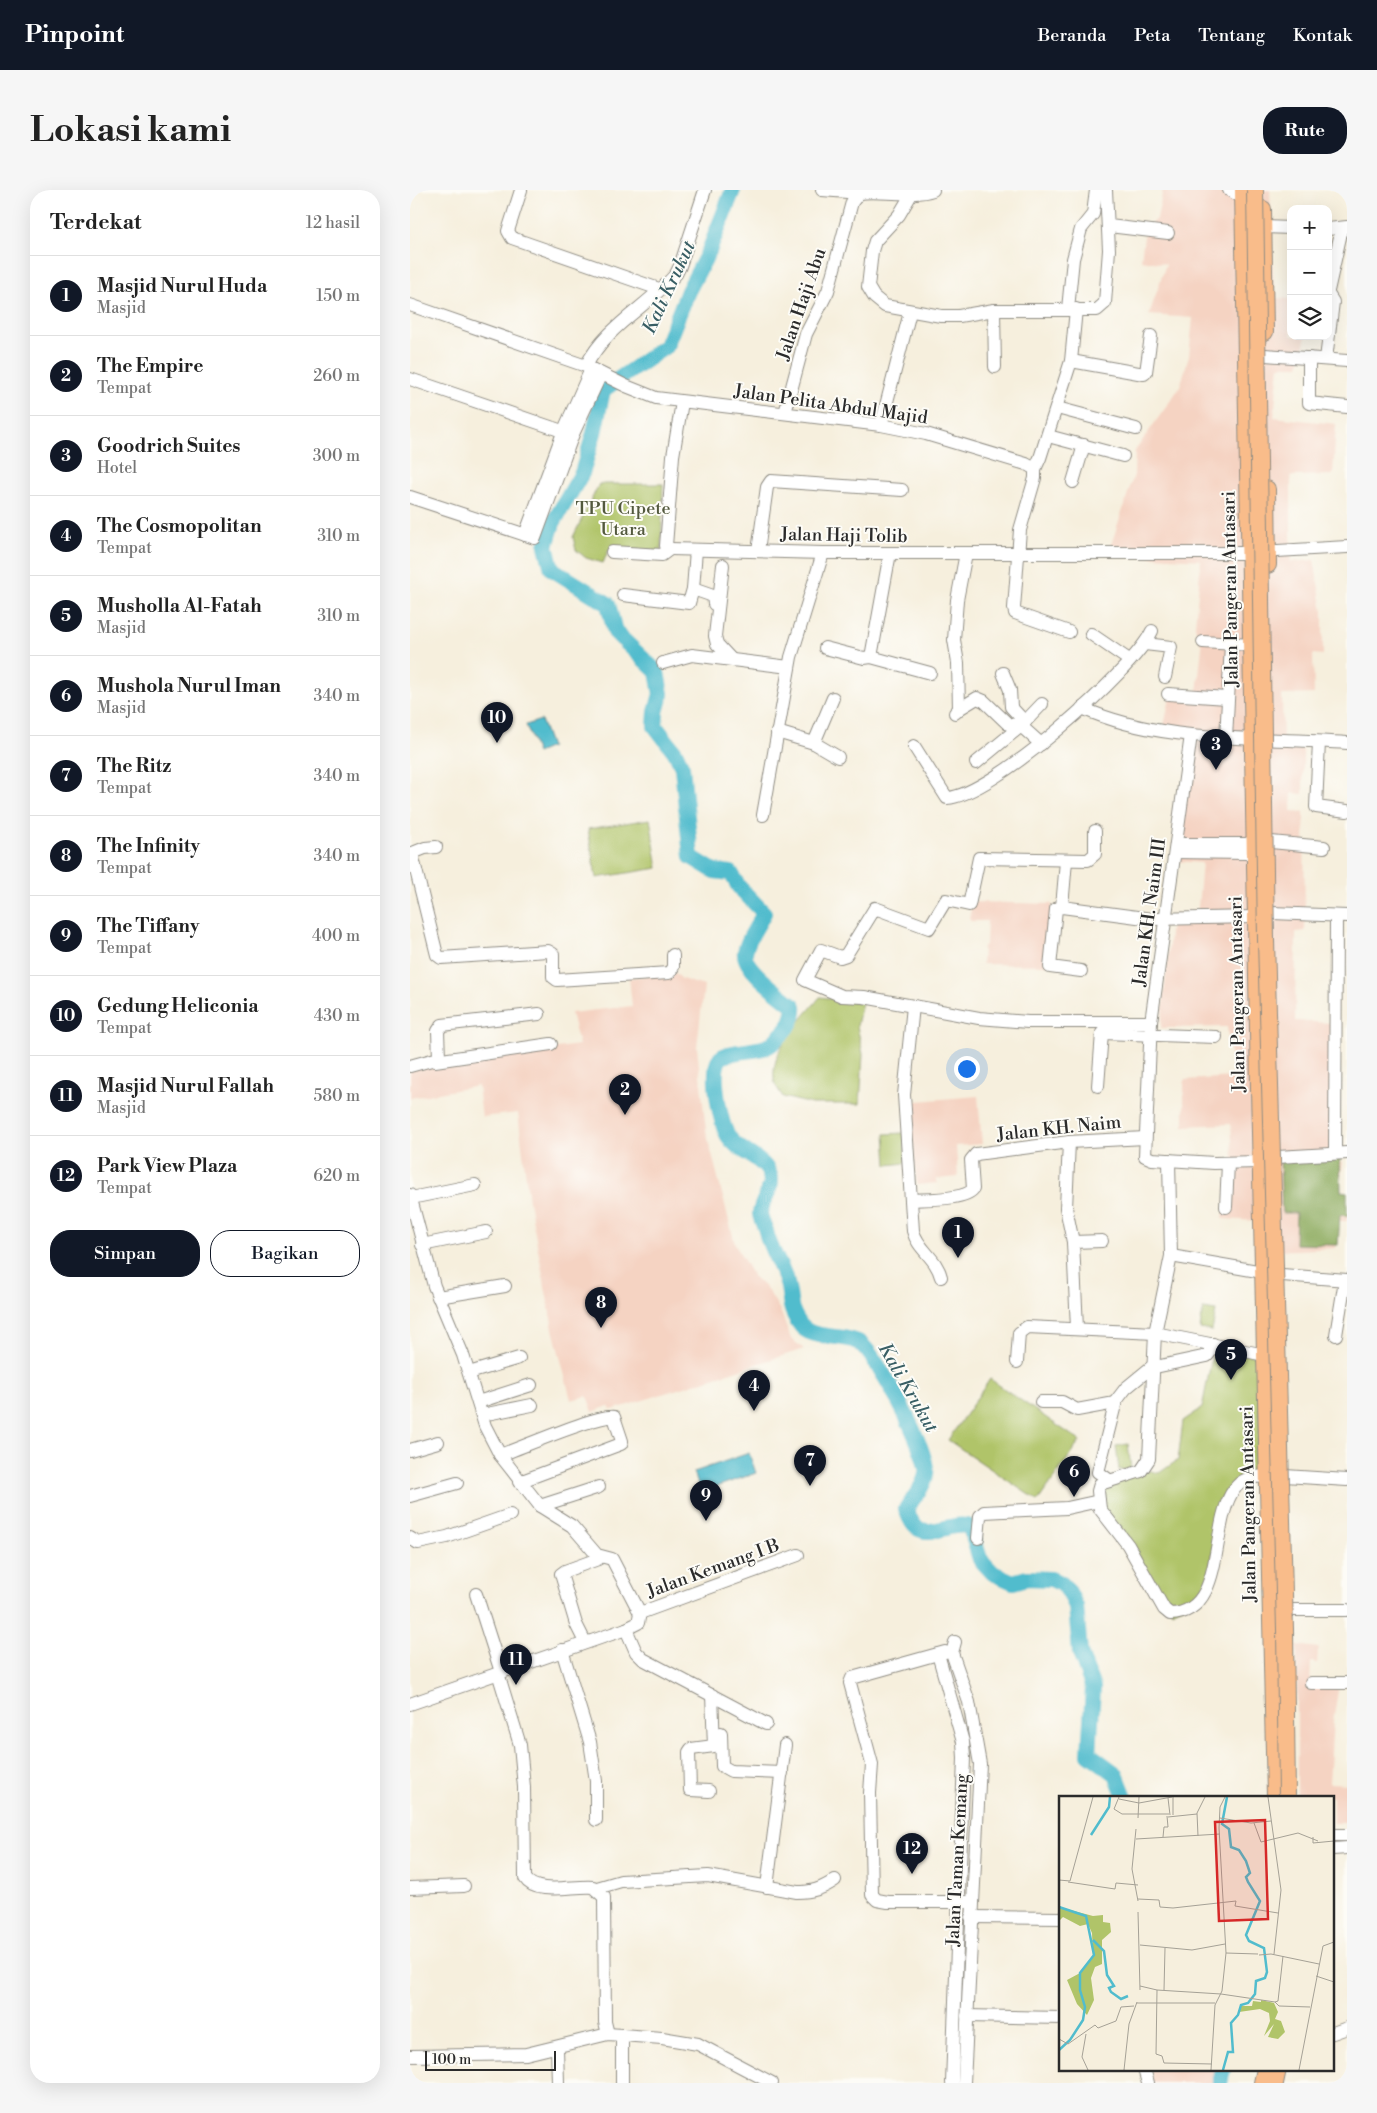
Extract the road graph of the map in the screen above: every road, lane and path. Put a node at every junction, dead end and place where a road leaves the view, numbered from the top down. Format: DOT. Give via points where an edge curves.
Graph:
graph roads {
  1 [pos="521,190"];
  2 [pos="822,190"];
  3 [pos="933,190"];
  4 [pos="1096,190"];
  5 [pos="1101,190"];
  6 [pos="1106,190"];
  7 [pos="1263,190"];
  8 [pos="702,191"];
  9 [pos="912,192"];
  10 [pos="1244,192"];
  11 [pos="860,193"];
  12 [pos="1109,226"];
  13 [pos="1264,227"];
  14 [pos="1287,228"];
  15 [pos="1345,228"];
  16 [pos="1332,229"];
  17 [pos="1168,233"];
  18 [pos="1332,277"];
  19 [pos="659,289"];
  20 [pos="1329,295"];
  21 [pos="410,305"];
  22 [pos="1072,309"];
  23 [pos="994,310"];
  24 [pos="910,312"];
  25 [pos="1151,336"];
  26 [pos="1265,355"];
  27 [pos="1309,358"];
  28 [pos="1326,359"];
  29 [pos="1347,360"];
  30 [pos="1071,361"];
  31 [pos="995,367"];
  32 [pos="595,371"];
  33 [pos="410,379"];
  34 [pos="682,402"];
  35 [pos="1347,407"];
  36 [pos="1057,408"];
  37 [pos="785,412"];
  38 [pos="881,425"];
  39 [pos="1136,429"];
  40 [pos="568,432"];
  41 [pos="1048,436"];
  42 [pos="1084,445"];
  43 [pos="1123,456"];
  44 [pos="1035,469"];
  45 [pos="1073,482"];
  46 [pos="902,490"];
  47 [pos="410,497"];
  48 [pos="1347,547"];
  49 [pos="670,548"];
  50 [pos="696,550"];
  51 [pos="758,551"];
  52 [pos="612,552"];
  53 [pos="1268,552"];
  54 [pos="823,553"];
  55 [pos="890,553"];
  56 [pos="966,553"];
  57 [pos="1250,553"];
  58 [pos="1017,554"];
  59 [pos="723,565"];
  60 [pos="693,589"];
  61 [pos="623,595"];
  62 [pos="714,604"];
  63 [pos="1152,631"];
  64 [pos="1069,632"];
  65 [pos="1091,634"];
  66 [pos="1203,642"];
  67 [pos="1145,644"];
  68 [pos="1231,644"];
  69 [pos="1251,645"];
  70 [pos="825,648"];
  71 [pos="871,657"];
  72 [pos="731,659"];
  73 [pos="1129,660"];
  74 [pos="663,663"];
  75 [pos="789,667"];
  76 [pos="930,673"];
  77 [pos="1003,673"];
  78 [pos="1165,677"];
  79 [pos="1168,694"];
  80 [pos="833,698"];
  81 [pos="1227,698"];
  82 [pos="1042,704"];
  83 [pos="1082,708"];
  84 [pos="1023,724"];
  85 [pos="777,732"];
  86 [pos="1191,735"];
  87 [pos="1226,738"];
  88 [pos="1261,738"];
  89 [pos="1319,742"];
  90 [pos="814,743"];
  91 [pos="1347,743"];
  92 [pos="1041,744"];
  93 [pos="914,746"];
  94 [pos="838,756"];
  95 [pos="976,763"];
  96 [pos="1347,812"];
  97 [pos="763,815"];
  98 [pos="1095,831"];
  99 [pos="1271,842"];
  100 [pos="1324,847"];
  101 [pos="436,848"];
  102 [pos="1175,848"];
  103 [pos="1254,849"];
  104 [pos="411,854"];
  105 [pos="1066,861"];
  106 [pos="1062,907"];
  107 [pos="1272,912"];
  108 [pos="1342,916"];
  109 [pos="1256,918"];
  110 [pos="1164,919"];
  111 [pos="673,955"];
  112 [pos="1081,971"];
  113 [pos="1341,994"];
  114 [pos="913,1006"];
  115 [pos="539,1014"];
  116 [pos="1152,1028"];
  117 [pos="1216,1037"];
  118 [pos="551,1044"];
  119 [pos="435,1061"];
  120 [pos="410,1066"];
  121 [pos="1098,1086"];
  122 [pos="1145,1138"];
  123 [pos="1068,1142"];
  124 [pos="1341,1153"];
  125 [pos="1277,1157"];
  126 [pos="1169,1160"];
  127 [pos="1260,1162"];
  128 [pos="1228,1163"];
  129 [pos="475,1185"];
  130 [pos="410,1197"];
  131 [pos="912,1200"];
  132 [pos="1226,1207"];
  133 [pos="486,1232"];
  134 [pos="1074,1242"];
  135 [pos="1102,1242"];
  136 [pos="422,1245"];
  137 [pos="1171,1256"];
  138 [pos="1263,1272"];
  139 [pos="1282,1275"];
  140 [pos="941,1277"];
  141 [pos="1346,1280"];
  142 [pos="505,1286"];
  143 [pos="438,1297"];
  144 [pos="1077,1328"];
  145 [pos="1155,1333"];
  146 [pos="1336,1336"];
  147 [pos="1213,1344"];
  148 [pos="1265,1355"];
  149 [pos="519,1358"];
  150 [pos="1017,1362"];
  151 [pos="1154,1365"];
  152 [pos="469,1372"];
  153 [pos="531,1385"];
  154 [pos="1040,1402"];
  155 [pos="1115,1403"];
  156 [pos="532,1405"];
  157 [pos="480,1409"];
  158 [pos="438,1442"];
  159 [pos="410,1450"];
  160 [pos="500,1455"];
  161 [pos="1285,1476"];
  162 [pos="1268,1477"];
  163 [pos="1109,1480"];
  164 [pos="1346,1481"];
  165 [pos="519,1482"];
  166 [pos="458,1483"];
  167 [pos="599,1487"];
  168 [pos="410,1496"];
  169 [pos="1099,1501"];
  170 [pos="540,1506"];
  171 [pos="510,1515"];
  172 [pos="410,1538"];
  173 [pos="978,1538"];
  174 [pos="798,1555"];
  175 [pos="598,1559"];
  176 [pos="476,1594"];
  177 [pos="1286,1610"];
  178 [pos="1347,1610"];
  179 [pos="640,1613"];
  180 [pos="626,1629"];
  181 [pos="585,1642"];
  182 [pos="562,1650"];
  183 [pos="938,1654"];
  184 [pos="499,1672"];
  185 [pos="1312,1682"];
  186 [pos="1347,1683"];
  187 [pos="717,1697"];
  188 [pos="410,1704"];
  189 [pos="766,1724"];
  190 [pos="785,1745"];
  191 [pos="782,1773"];
  192 [pos="709,1791"];
  193 [pos="1276,1796"];
  194 [pos="1280,1796"];
  195 [pos="1289,1796"];
  196 [pos="1289,1796"];
  197 [pos="596,1820"];
  198 [pos="1347,1834"];
  199 [pos="1334,1835"];
  200 [pos="1334,1848"];
  201 [pos="1347,1848"];
  202 [pos="835,1880"];
  203 [pos="464,1886"];
  204 [pos="767,1887"];
  205 [pos="410,1888"];
  206 [pos="597,1888"];
  207 [pos="966,1902"];
  208 [pos="971,1917"];
  209 [pos="1059,1918"];
  210 [pos="963,1964"];
  211 [pos="967,2016"];
  212 [pos="1059,2018"];
  213 [pos="1347,2028"];
  214 [pos="608,2034"];
  215 [pos="1334,2034"];
  216 [pos="622,2035"];
  217 [pos="557,2048"];
  218 [pos="410,2056"];
  219 [pos="1144,2070"];
  220 [pos="1265,2070"];
  221 [pos="1272,2070"];
  222 [pos="1278,2070"];
  223 [pos="1284,2070"];
  224 [pos="558,2083"];
  225 [pos="622,2083"];
  226 [pos="772,2083"];
  227 [pos="952,2083"];
  228 [pos="964,2083"];
  229 [pos="1148,2083"];
  230 [pos="1262,2083"];
  231 [pos="1269,2083"];
  232 [pos="1275,2083"];
  233 [pos="1280,2083"];
  1 -- 19 [label="street" via="508,231 512,238"];
  2 -- 11 [label="street"];
  3 -- 9 [label="street"];
  4 -- 22 [label="street" via="1093,214 1081,229 1073,259"];
  5 -- 6 [label="street"];
  6 -- 12 [label="street"];
  7 -- 13 [label="main road, Jalan Pangeran Antasari"];
  8 -- 19 [label="street" via="680,266 669,282"];
  9 -- 11 [label="street"];
  9 -- 24 [label="street" via="899,215 875,241 868,282 870,292 878,302 892,309"];
  10 -- 57 [label="main road, Jalan Pangeran Antasari"];
  10 -- 194 [label="main road"];
  10 -- 195 [label="main road, bridge"];
  11 -- 37 [label="street, Jalan Haji Abu" via="852,202 828,291 806,334"];
  12 -- 17 [label="street"];
  12 -- 22 [label="street" via="1105,303 1096,310"];
  13 -- 14 [label="street"];
  13 -- 26 [label="main road, Jalan Pangeran Antasari"];
  15 -- 16 [label="street"];
  15 -- 18 [label="street"];
  19 -- 32 [label="street" via="594,350"];
  20 -- 28 [label="street" via="1332,302"];
  21 -- 32 [label="street, Jalan Pelita Abdul Majid"];
  22 -- 23 [label="street"];
  22 -- 30 [label="street"];
  23 -- 24 [label="street" via="959,316"];
  23 -- 31 [label="street"];
  24 -- 38 [label="street"];
  25 -- 30 [label="street" via="1144,374"];
  26 -- 27 [label="street"];
  26 -- 53 [label="main road, Jalan Pangeran Antasari"];
  27 -- 28 [label="street"];
  27 -- 35 [label="street" via="1309,403"];
  28 -- 29 [label="street"];
  30 -- 36 [label="street"];
  32 -- 34 [label="street, Jalan Pelita Abdul Majid" via="644,395"];
  32 -- 40 [label="street"];
  33 -- 40 [label="street"];
  34 -- 37 [label="street, Jalan Pelita Abdul Majid"];
  34 -- 49 [label="street" via="673,456 666,546"];
  36 -- 39 [label="street"];
  36 -- 41 [label="street"];
  37 -- 38 [label="street, Jalan Pelita Abdul Majid"];
  38 -- 44 [label="street, Jalan Pelita Abdul Majid" via="926,434"];
  40 -- 47 [label="street" via="530,536"];
  41 -- 42 [label="street"];
  41 -- 44 [label="street"];
  42 -- 43 [label="street"];
  42 -- 45 [label="street"];
  44 -- 58 [label="street"];
  46 -- 51 [label="street" via="771,481 767,486"];
  48 -- 53 [label="street"];
  49 -- 50 [label="street, Jalan Haji Tolib"];
  49 -- 52 [label="street, Jalan Haji Tolib" via="662,555"];
  50 -- 51 [label="street, Jalan Haji Tolib"];
  50 -- 60 [label="street"];
  51 -- 54 [label="street, Jalan Haji Tolib"];
  53 -- 57 [label="street"];
  53 -- 88 [label="main road, Jalan Pangeran Antasari"];
  54 -- 55 [label="street, Jalan Haji Tolib"];
  54 -- 75 [label="street"];
  55 -- 56 [label="street, Jalan Haji Tolib"];
  55 -- 71 [label="street"];
  56 -- 58 [label="street, Jalan Haji Tolib"];
  56 -- 84 [label="street" via="954,640 958,663 957,711 978,698 1008,724"];
  57 -- 58 [label="street"];
  57 -- 69 [label="main road, Jalan Pangeran Antasari"];
  58 -- 64 [label="street" via="1016,613"];
  59 -- 72 [label="street" via="715,636"];
  60 -- 61 [label="street" via="687,604"];
  60 -- 62 [label="street" via="713,596"];
  63 -- 67 [label="street"];
  65 -- 73 [label="street"];
  66 -- 68 [label="street"];
  67 -- 73 [label="street"];
  67 -- 78 [label="street" via="1171,647"];
  68 -- 69 [label="street"];
  68 -- 81 [label="street"];
  69 -- 88 [label="main road, Jalan Pangeran Antasari"];
  70 -- 71 [label="street"];
  71 -- 76 [label="street"];
  72 -- 74 [label="street" via="689,655"];
  72 -- 75 [label="street"];
  73 -- 83 [label="street"];
  75 -- 85 [label="street"];
  77 -- 84 [label="street" via="1010,690 1011,707"];
  79 -- 81 [label="street"];
  80 -- 90 [label="street"];
  81 -- 87 [label="street"];
  82 -- 84 [label="street"];
  83 -- 86 [label="street" via="1121,724"];
  83 -- 92 [label="street"];
  84 -- 92 [label="street"];
  84 -- 95 [label="street"];
  85 -- 90 [label="street"];
  85 -- 97 [label="street"];
  86 -- 87 [label="street"];
  86 -- 102 [label="street, Jalan KH. Naim III"];
  87 -- 88 [label="street"];
  88 -- 89 [label="street"];
  88 -- 99 [label="main road, Jalan Pangeran Antasari"];
  88 -- 103 [label="main road, Jalan Pangeran Antasari"];
  89 -- 91 [label="street"];
  89 -- 96 [label="street" via="1316,808"];
  90 -- 94 [label="street"];
  92 -- 93 [label="street" via="979,787 947,798"];
  98 -- 105 [label="street" via="1093,858"];
  99 -- 100 [label="street"];
  99 -- 107 [label="main road, Jalan Pangeran Antasari"];
  101 -- 104 [label="street"];
  102 -- 103 [label="street" via="1247,853"];
  102 -- 110 [label="street, Jalan KH. Naim III"];
  103 -- 109 [label="main road, Jalan Pangeran Antasari"];
  104 -- 111 [label="street" via="427,921 440,958 548,951 553,954 553,977 557,980 669,973 673,967"];
  105 -- 106 [label="street"];
  105 -- 114 [label="street" via="981,857 969,905 946,900 929,928 875,908 846,955 840,957 821,950 805,978 806,982 842,996"];
  106 -- 110 [label="street"];
  106 -- 112 [label="street" via="1056,910 1050,967"];
  107 -- 108 [label="street"];
  107 -- 125 [label="main road, Jalan Pangeran Antasari"];
  108 -- 113 [label="street"];
  109 -- 110 [label="street"];
  109 -- 127 [label="main road, Jalan Pangeran Antasari"];
  110 -- 116 [label="street, Jalan KH. Naim III"];
  113 -- 124 [label="street"];
  114 -- 116 [label="street" via="1003,1021"];
  114 -- 131 [label="street" via="904,1094"];
  115 -- 119 [label="street" via="442,1025 438,1031 440,1055"];
  116 -- 117 [label="street"];
  116 -- 121 [label="street" via="1101,1033"];
  116 -- 122 [label="street, Jalan KH. Naim III"];
  118 -- 119 [label="street"];
  119 -- 120 [label="street"];
  122 -- 123 [label="street, Jalan KH. Naim"];
  122 -- 126 [label="street, Jalan KH. Naim III" via="1145,1156"];
  123 -- 131 [label="street, Jalan KH. Naim" via="976,1154 971,1160 971,1192 963,1196"];
  123 -- 134 [label="street" via="1066,1213"];
  124 -- 125 [label="street"];
  125 -- 139 [label="main road, Jalan Pangeran Antasari"];
  126 -- 128 [label="street"];
  126 -- 137 [label="street"];
  127 -- 128 [label="street"];
  127 -- 138 [label="main road, Jalan Pangeran Antasari"];
  128 -- 132 [label="street"];
  129 -- 130 [label="street"];
  130 -- 136 [label="street"];
  131 -- 140 [label="street" via="915,1238 922,1250 936,1262"];
  133 -- 136 [label="street"];
  134 -- 135 [label="street"];
  134 -- 144 [label="street"];
  136 -- 143 [label="street"];
  137 -- 138 [label="street"];
  137 -- 145 [label="street"];
  138 -- 148 [label="main road, Jalan Pangeran Antasari"];
  139 -- 141 [label="street"];
  139 -- 161 [label="main road, Jalan Pangeran Antasari"];
  141 -- 146 [label="street"];
  142 -- 143 [label="street"];
  143 -- 152 [label="street"];
  144 -- 145 [label="street"];
  144 -- 150 [label="street" via="1023,1329 1019,1332"];
  145 -- 147 [label="street"];
  145 -- 151 [label="street"];
  147 -- 148 [label="street"];
  147 -- 151 [label="street" via="1208,1356"];
  148 -- 162 [label="main road, Jalan Pangeran Antasari"];
  149 -- 152 [label="street"];
  151 -- 155 [label="street" via="1126,1388"];
  151 -- 163 [label="street" via="1146,1466 1141,1471"];
  152 -- 157 [label="street"];
  153 -- 157 [label="street"];
  154 -- 155 [label="street" via="1062,1402 1077,1410"];
  155 -- 163 [label="street" via="1104,1455 1097,1468"];
  156 -- 157 [label="street"];
  157 -- 160 [label="street"];
  158 -- 159 [label="street"];
  160 -- 165 [label="street"];
  160 -- 165 [label="street" via="560,1432 614,1417 622,1444"];
  161 -- 164 [label="street"];
  161 -- 177 [label="main road, Jalan Pangeran Antasari"];
  162 -- 169 [label="street" via="1242,1481 1227,1499 1213,1572 1197,1601 1178,1614 1170,1614 1164,1609 1128,1544 1100,1509"];
  162 -- 193 [label="main road, Jalan Pangeran Antasari"];
  163 -- 169 [label="street" via="1100,1484"];
  165 -- 170 [label="street"];
  166 -- 168 [label="street"];
  167 -- 170 [label="street"];
  169 -- 173 [label="street" via="1067,1508 984,1512 980,1516"];
  170 -- 179 [label="street" via="572,1526 597,1555 612,1559"];
  171 -- 172 [label="street" via="448,1537 418,1543"];
  174 -- 179 [label="street, Jalan Kemang I B"];
  175 -- 181 [label="street" via="565,1571 561,1578"];
  176 -- 184 [label="street"];
  177 -- 178 [label="street"];
  177 -- 196 [label="main road, Jalan Pangeran Antasari"];
  179 -- 180 [label="street" via="638,1622"];
  180 -- 181 [label="street"];
  180 -- 187 [label="street" via="638,1656"];
  181 -- 182 [label="street"];
  182 -- 184 [label="street"];
  182 -- 197 [label="street" via="590,1742 595,1773"];
  183 -- 207 [label="street, Jalan Taman Kemang" via="964,1758"];
  183 -- 207 [label="street, Jalan Taman Kemang" via="953,1646 980,1755"];
  183 -- 207 [label="street" via="852,1678 850,1683 872,1764 872,1895 876,1900 888,1902"];
  184 -- 188 [label="street"];
  184 -- 206 [label="street" via="520,1745 525,1878 540,1888"];
  185 -- 186 [label="street"];
  187 -- 189 [label="street"];
  187 -- 191 [label="street" via="724,1769"];
  187 -- 192 [label="street" via="714,1746 692,1748 689,1752 690,1790"];
  190 -- 191 [label="street"];
  191 -- 204 [label="street"];
  198 -- 199 [label="street"];
  200 -- 201 [label="street"];
  202 -- 204 [label="street" via="810,1892"];
  203 -- 205 [label="street"];
  204 -- 206 [label="street" via="732,1879 693,1876 621,1881"];
  206 -- 214 [label="street" via="604,1896 605,1904"];
  207 -- 208 [label="street, Jalan Taman Kemang"];
  207 -- 210 [label="street, Jalan Taman Kemang"];
  208 -- 209 [label="street"];
  208 -- 210 [label="street, Jalan Taman Kemang"];
  210 -- 211 [label="street, Jalan Taman Kemang"];
  210 -- 227 [label="street, Jalan Taman Kemang"];
  211 -- 212 [label="street"];
  211 -- 228 [label="street, Jalan Taman Kemang"];
  213 -- 215 [label="street"];
  214 -- 216 [label="street"];
  214 -- 217 [label="street"];
  216 -- 225 [label="street"];
  216 -- 226 [label="street" via="671,2038 698,2044"];
  217 -- 218 [label="street" via="526,2054"];
  217 -- 224 [label="street"];
  219 -- 229 [label="street"];
  220 -- 230 [label="main road"];
  221 -- 231 [label="main road"];
  222 -- 232 [label="main road"];
  223 -- 233 [label="main road"];
}
